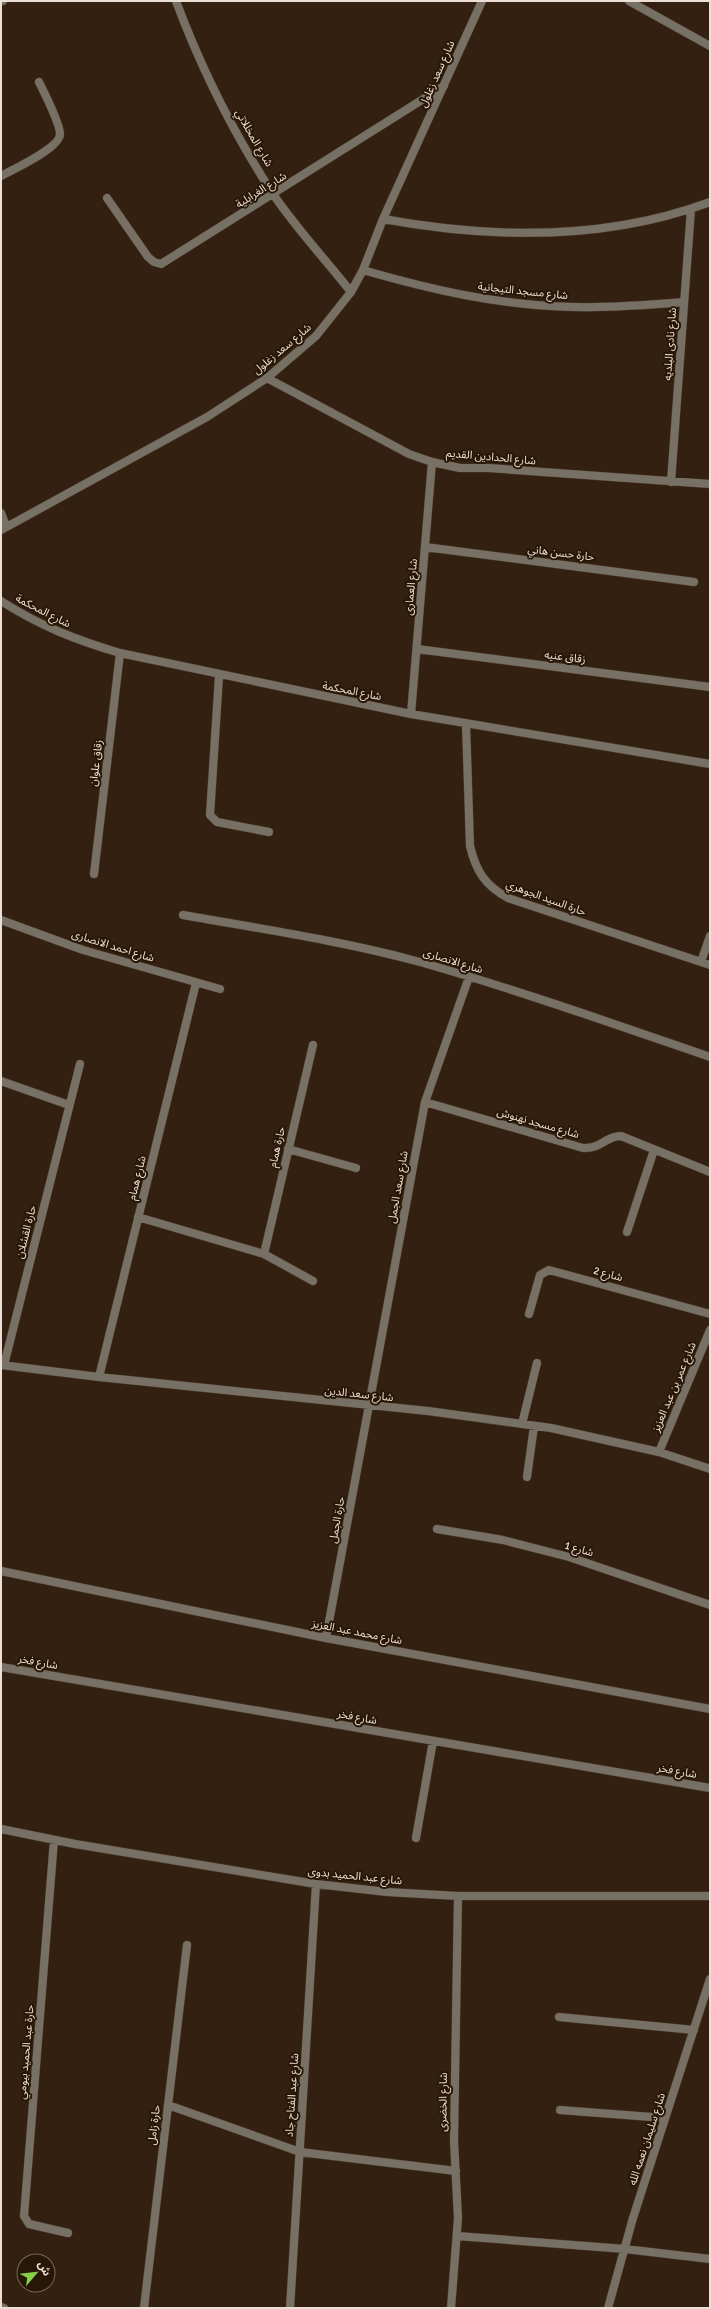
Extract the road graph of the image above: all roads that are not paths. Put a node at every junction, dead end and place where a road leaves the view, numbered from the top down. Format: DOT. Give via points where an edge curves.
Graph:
graph roads {
  1 [pos="176,1"];
  2 [pos="482,1"];
  3 [pos="630,1"];
  4 [pos="710,46"];
  5 [pos="39,82"];
  6 [pos="444,86"];
  7 [pos="1,176"];
  8 [pos="274,195"];
  9 [pos="107,198"];
  10 [pos="710,202"];
  11 [pos="691,209"];
  12 [pos="383,219"];
  13 [pos="363,270"];
  14 [pos="351,292"];
  15 [pos="684,302"];
  16 [pos="267,378"];
  17 [pos="432,462"];
  18 [pos="671,482"];
  19 [pos="710,484"];
  20 [pos="1,513"];
  21 [pos="4,528"];
  22 [pos="425,547"];
  23 [pos="694,582"];
  24 [pos="1,602"];
  25 [pos="417,649"];
  26 [pos="120,653"];
  27 [pos="220,676"];
  28 [pos="710,687"];
  29 [pos="411,714"];
  30 [pos="466,724"];
  31 [pos="710,764"];
  32 [pos="269,832"];
  33 [pos="94,874"];
  34 [pos="183,915"];
  35 [pos="1,920"];
  36 [pos="710,936"];
  37 [pos="702,962"];
  38 [pos="710,965"];
  39 [pos="469,977"];
  40 [pos="196,983"];
  41 [pos="220,989"];
  42 [pos="313,1045"];
  43 [pos="710,1057"];
  44 [pos="80,1064"];
  45 [pos="1,1081"];
  46 [pos="425,1102"];
  47 [pos="70,1105"];
  48 [pos="288,1149"];
  49 [pos="654,1150"];
  50 [pos="356,1168"];
  51 [pos="710,1172"];
  52 [pos="138,1217"];
  53 [pos="627,1232"];
  54 [pos="264,1254"];
  55 [pos="313,1281"];
  56 [pos="529,1314"];
  57 [pos="710,1314"];
  58 [pos="710,1330"];
  59 [pos="537,1363"];
  60 [pos="3,1365"];
  61 [pos="99,1377"];
  62 [pos="369,1406"];
  63 [pos="522,1424"];
  64 [pos="534,1426"];
  65 [pos="659,1452"];
  66 [pos="710,1469"];
  67 [pos="527,1477"];
  68 [pos="437,1529"];
  69 [pos="1,1571"];
  70 [pos="710,1605"];
  71 [pos="326,1638"];
  72 [pos="1,1667"];
  73 [pos="710,1709"];
  74 [pos="433,1741"];
  75 [pos="710,1788"];
  76 [pos="1,1829"];
  77 [pos="416,1838"];
  78 [pos="54,1840"];
  79 [pos="316,1884"];
  80 [pos="458,1896"];
  81 [pos="710,1896"];
  82 [pos="187,1944"];
  83 [pos="710,1979"];
  84 [pos="559,2017"];
  85 [pos="694,2030"];
  86 [pos="168,2105"];
  87 [pos="560,2110"];
  88 [pos="665,2118"];
  89 [pos="300,2152"];
  90 [pos="456,2171"];
  91 [pos="68,2233"];
  92 [pos="457,2236"];
  93 [pos="625,2249"];
  94 [pos="710,2259"];
  95 [pos="1,2307"];
  96 [pos="4,2308"];
  97 [pos="144,2308"];
  98 [pos="290,2308"];
  99 [pos="451,2308"];
  100 [pos="608,2308"];
  1 -- 8 [label="street, شارع المخللاتي" via="227,115"];
  2 -- 6 [label="street, شارع سعد زغلول"];
  3 -- 4 [label="street"];
  5 -- 7 [label="street" via="59,129 58,140 52,147"];
  6 -- 8 [label="street, شارع الغرابلية"];
  6 -- 12 [label="street, شارع سعد زغلول"];
  8 -- 9 [label="street, شارع الغرابلية" via="161,264 148,257"];
  8 -- 14 [label="street, شارع المخللاتي"];
  10 -- 11 [label="street"];
  11 -- 12 [label="street" via="604,227 538,234 434,228"];
  11 -- 15 [label="street, شارع نادى البلديه"];
  12 -- 13 [label="street, شارع سعد زغلول"];
  13 -- 14 [label="street, شارع سعد زغلول"];
  13 -- 15 [label="street, شارع مسجد التيجانية" via="467,297 521,304 575,308"];
  14 -- 16 [label="street, شارع سعد زغلول" via="316,336"];
  15 -- 18 [label="street, شارع نادى البلديه"];
  16 -- 17 [label="street, شارع الحدادين القديم" via="386,444"];
  16 -- 21 [label="street, شارع سعد زغلول" via="207,417"];
  17 -- 18 [label="street, شارع الحدادين القديم" via="460,468 495,468"];
  17 -- 22 [label="street, شارع العمارى"];
  18 -- 19 [label="street, شارع الحدادين القديم"];
  20 -- 21 [label="street"];
  22 -- 23 [label="street, حارة حسن هاني"];
  22 -- 25 [label="street, شارع العمارى"];
  24 -- 26 [label="street, شارع المحكمة" via="28,619 73,639"];
  25 -- 28 [label="street, زقاق عنيه"];
  25 -- 29 [label="street, شارع العمارى"];
  26 -- 27 [label="street, شارع المحكمة"];
  26 -- 33 [label="street, زقاق علوان"];
  27 -- 29 [label="street, شارع المحكمة"];
  27 -- 32 [label="street" via="210,815 217,822"];
  29 -- 30 [label="street, شارع المحكمة"];
  30 -- 31 [label="street, شارع المحكمة"];
  30 -- 37 [label="street, حارة السيد الجوهري" via="470,846 474,863 482,878 494,890 508,898"];
  34 -- 39 [label="street, شارع الانصارى" via="338,944 419,962"];
  35 -- 40 [label="street, شارع احمد الانصارى" via="83,950"];
  36 -- 37 [label="street"];
  37 -- 38 [label="street, حارة السيد الجوهري"];
  39 -- 43 [label="street, شارع الانصارى"];
  39 -- 46 [label="street, شارع سعد الجمل"];
  40 -- 41 [label="street, شارع احمد الانصارى"];
  40 -- 52 [label="street, شارع همام"];
  42 -- 48 [label="street, حارة همام"];
  44 -- 47 [label="street, حارة القشلان"];
  45 -- 47 [label="street"];
  46 -- 49 [label="street, شارع مسجد نهنوش" via="583,1148 596,1147 611,1137 621,1136"];
  46 -- 62 [label="street, شارع سعد الجمل"];
  47 -- 60 [label="street, حارة القشلان"];
  48 -- 50 [label="street"];
  48 -- 54 [label="street, حارة همام"];
  49 -- 51 [label="street, شارع مسجد نهنوش"];
  49 -- 53 [label="street"];
  52 -- 54 [label="street"];
  52 -- 61 [label="street, شارع همام"];
  54 -- 55 [label="street"];
  56 -- 57 [label="street, شارع 2" via="540,1275 549,1270"];
  58 -- 65 [label="street, شارع عمر بن عبد العزيز"];
  59 -- 63 [label="street"];
  60 -- 61 [label="street, شارع سعد الدين"];
  61 -- 62 [label="street, شارع سعد الدين"];
  62 -- 63 [label="street, شارع سعد الدين"];
  62 -- 71 [label="street, حارة الجمل"];
  63 -- 64 [label="street, شارع سعد الدين"];
  64 -- 65 [label="street, شارع سعد الدين"];
  64 -- 67 [label="street"];
  65 -- 66 [label="street, شارع سعد الدين"];
  68 -- 70 [label="street, شارع 1" via="504,1540 569,1557"];
  69 -- 71 [label="street, شارع محمد عبد العزيز"];
  71 -- 73 [label="street, شارع محمد عبد العزيز"];
  72 -- 74 [label="street, شارع فخر"];
  74 -- 75 [label="street, شارع فخر"];
  74 -- 77 [label="street"];
  76 -- 78 [label="street, شارع عبد الحميد بدوى"];
  78 -- 79 [label="street, شارع عبد الحميد بدوى"];
  78 -- 91 [label="street, حارة عبد الحميد بيومي" via="24,2216 29,2224"];
  79 -- 80 [label="street, شارع عبد الحميد بدوى"];
  79 -- 89 [label="street, شارع عبد الفتاح جاد"];
  80 -- 81 [label="street, شارع عبد الحميد بدوى"];
  80 -- 90 [label="street, شارع الخضرى" via="454,2141"];
  82 -- 86 [label="street, حارة زامل"];
  83 -- 85 [label="street, شارع سليمان نعمه الله"];
  84 -- 85 [label="street"];
  85 -- 88 [label="street, شارع سليمان نعمه الله"];
  86 -- 89 [label="street"];
  86 -- 97 [label="street, حارة زامل"];
  87 -- 88 [label="street"];
  88 -- 93 [label="street, شارع سليمان نعمه الله"];
  89 -- 90 [label="street"];
  89 -- 98 [label="street, شارع عبد الفتاح جاد"];
  90 -- 92 [label="street, شارع الخضرى" via="459,2198"];
  92 -- 93 [label="street"];
  92 -- 99 [label="street, شارع الخضرى"];
  93 -- 94 [label="street"];
  93 -- 100 [label="street, شارع سليمان نعمه الله"];
  95 -- 96 [label="street"];
}
